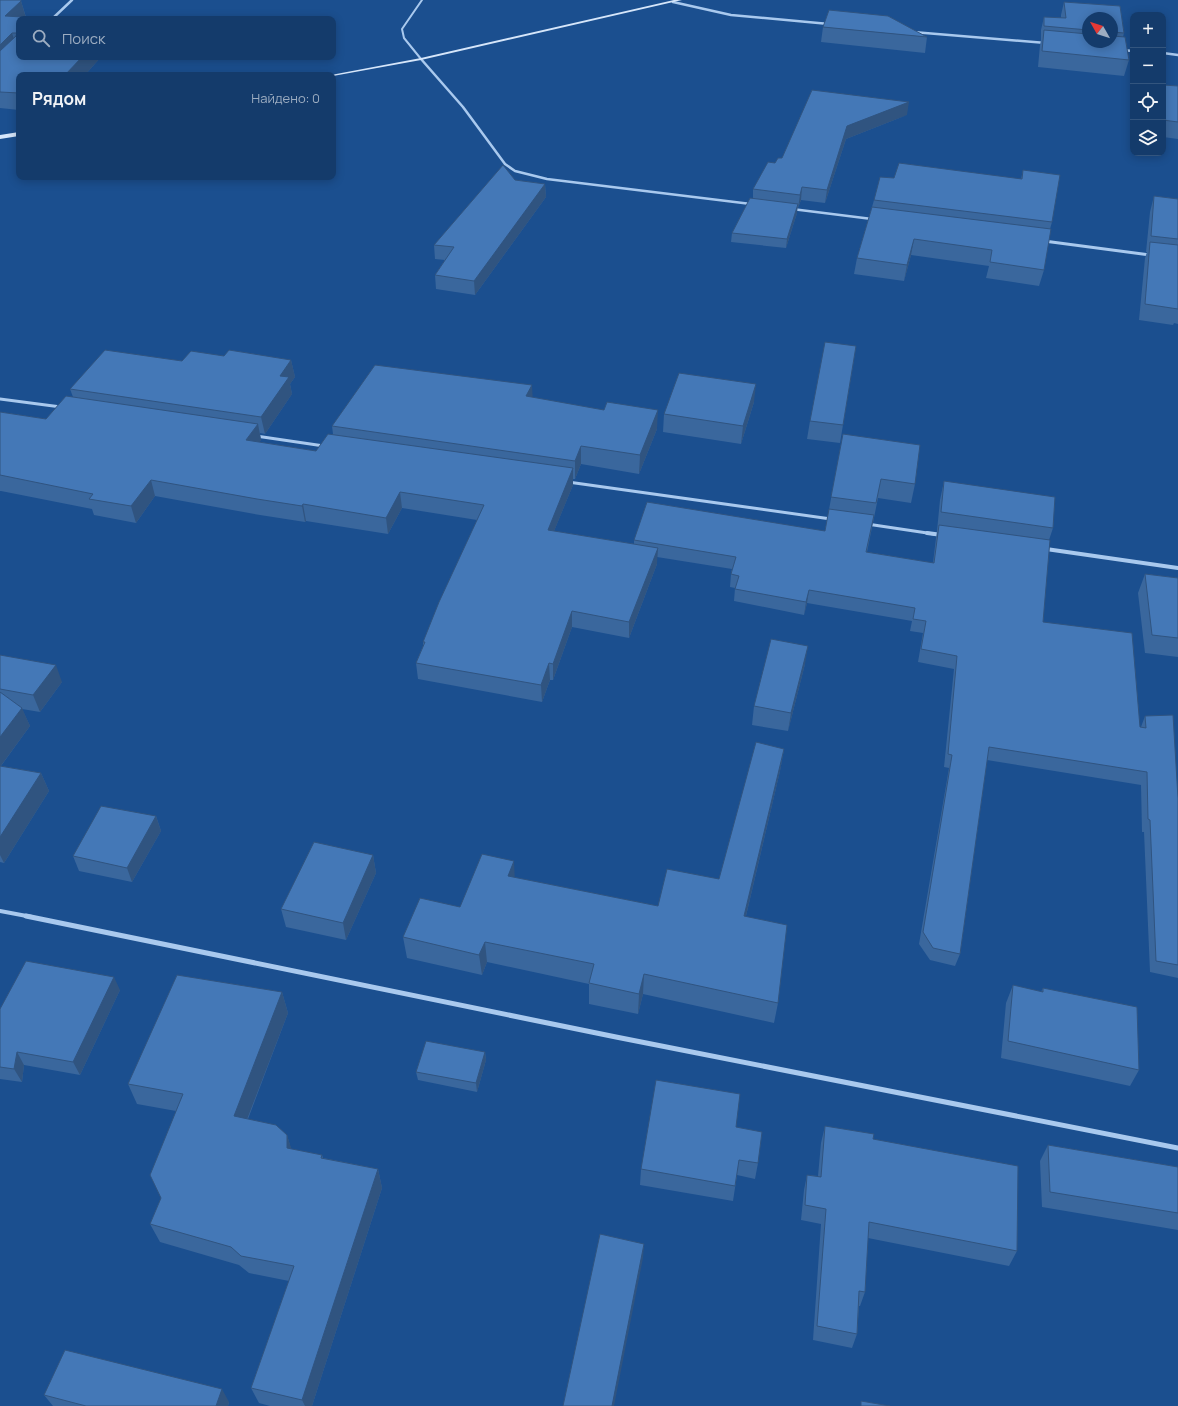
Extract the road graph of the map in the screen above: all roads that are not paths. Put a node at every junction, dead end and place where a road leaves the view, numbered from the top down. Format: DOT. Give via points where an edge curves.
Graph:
graph roads {
  1 [pos="72,0"];
  2 [pos="422,0"];
  3 [pos="680,0"];
  4 [pos="673,2"];
  5 [pos="55,16"];
  6 [pos="835,25"];
  7 [pos="906,31"];
  8 [pos="1047,43"];
  9 [pos="1117,50"];
  10 [pos="1130,51"];
  11 [pos="1166,54"];
  12 [pos="1178,55"];
  13 [pos="421,59"];
  14 [pos="336,74"];
  15 [pos="16,134"];
  16 [pos="0,137"];
  17 [pos="753,205"];
  18 [pos="785,208"];
  19 [pos="880,220"];
  20 [pos="1038,240"];
  21 [pos="1155,256"];
  22 [pos="0,399"];
  23 [pos="64,408"];
  24 [pos="252,436"];
  25 [pos="330,447"];
  26 [pos="565,482"];
  27 [pos="832,519"];
  28 [pos="864,524"];
  29 [pos="950,536"];
  30 [pos="1044,549"];
  31 [pos="1178,568"];
  32 [pos="0,911"];
  33 [pos="1178,1148"];
  1 -- 5 [label="street"];
  2 -- 13 [label="lane" via="402,28 404,38"];
  3 -- 4 [label="main road"];
  4 -- 6 [label="street" via="716,13"];
  4 -- 13 [label="main road"];
  7 -- 8 [label="street"];
  9 -- 10 [label="street"];
  11 -- 12 [label="street"];
  13 -- 14 [label="main road"];
  13 -- 17 [label="street" via="463,107 505,164 515,171 547,179"];
  15 -- 16 [label="main road"];
  18 -- 19 [label="street"];
  20 -- 21 [label="street"];
  22 -- 23 [label="street"];
  24 -- 25 [label="street"];
  26 -- 27 [label="street"];
  28 -- 29 [label="street"];
  30 -- 31 [label="street"];
  32 -- 33 [label="street" via="389,992"];
}
